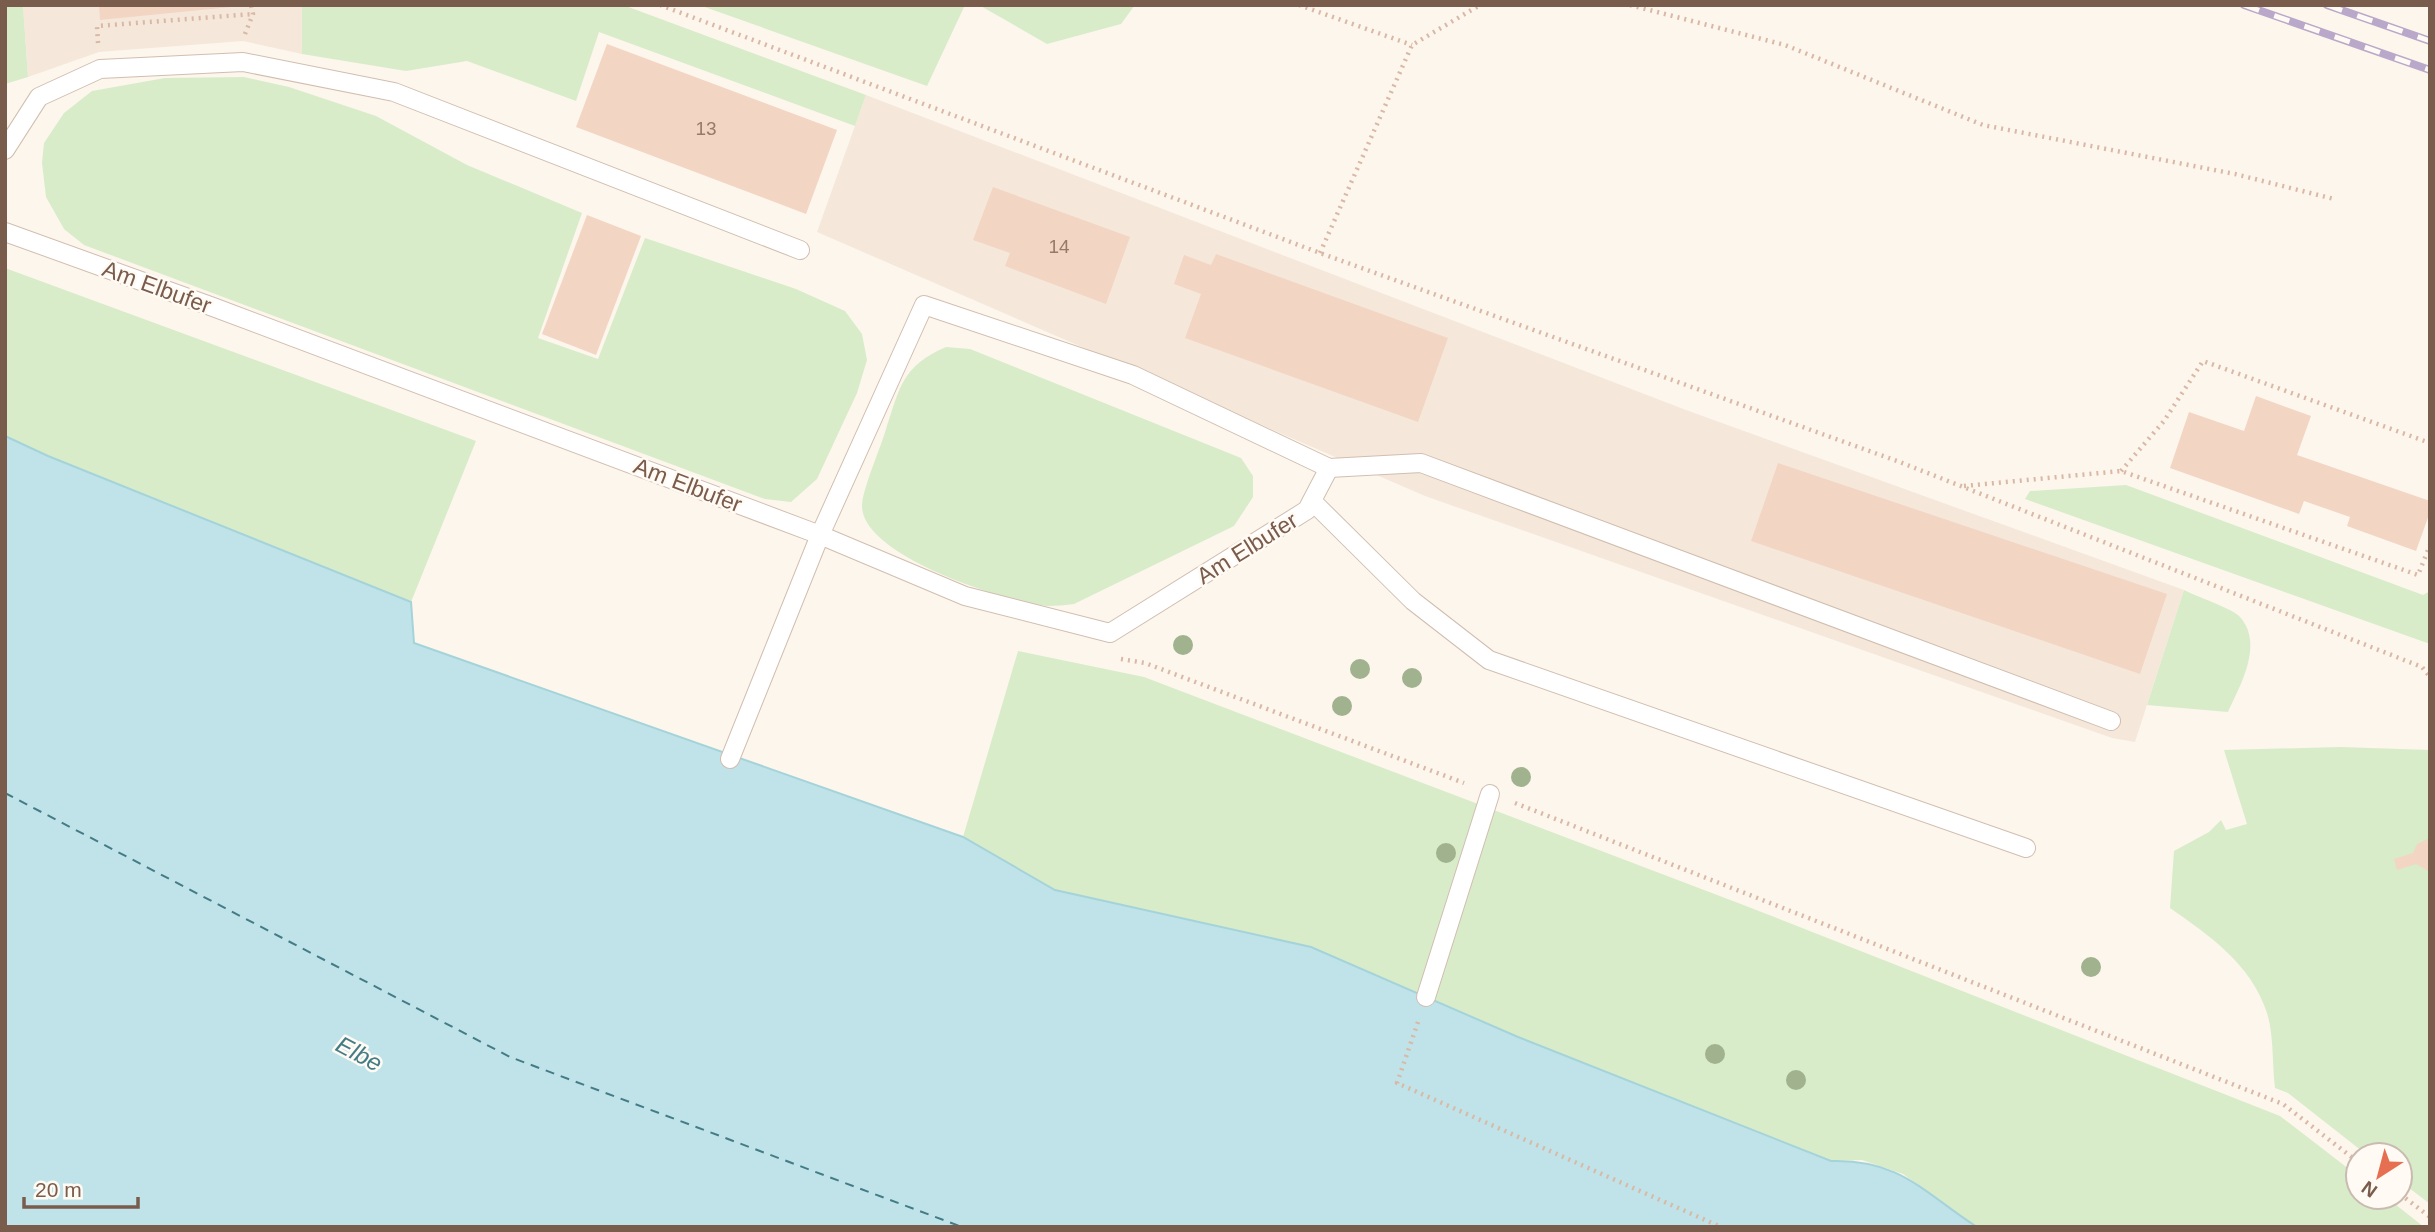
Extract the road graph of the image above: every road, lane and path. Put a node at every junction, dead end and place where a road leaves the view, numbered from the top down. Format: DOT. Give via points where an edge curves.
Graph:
graph roads {
  1 [pos="660,5"];
  2 [pos="1299,5"];
  3 [pos="1480,5"];
  4 [pos="1630,5"];
  5 [pos="253,14"];
  6 [pos="1412,45"];
  7 [pos="100,69"];
  8 [pos="5,150"];
  9 [pos="2334,199"];
  10 [pos="5,232"];
  11 [pos="800,250"];
  12 [pos="1320,253"];
  13 [pos="2430,443"];
  14 [pos="1329,468"];
  15 [pos="2121,471"];
  16 [pos="1963,486"];
  17 [pos="1312,500"];
  18 [pos="820,535"];
  19 [pos="2430,545"];
  20 [pos="1107,657"];
  21 [pos="2430,677"];
  22 [pos="2111,721"];
  23 [pos="730,759"];
  24 [pos="1490,794"];
  25 [pos="2026,848"];
  26 [pos="1426,997"];
  27 [pos="2344,1151"];
  28 [pos="2414,1205"];
  29 [pos="2430,1217"];
  30 [pos="1721,1227"];
  1 -- 12 [label="path"];
  2 -- 6 [label="path"];
  3 -- 6 [label="path"];
  4 -- 9 [label="path" via="1785,45 1983,125 2235,174"];
  5 -- 7 [label="path" via="97,26"];
  6 -- 12 [label="path"];
  7 -- 8 [label="lane" via="39,96"];
  7 -- 11 [label="lane" via="243,62 394,92"];
  10 -- 18 [label="lane, Am Elbufer"];
  12 -- 16 [label="path"];
  13 -- 15 [label="path" via="2203,361 2164,421"];
  14 -- 17 [label="lane, Am Elbufer"];
  14 -- 18 [label="lane" via="1133,375 924,304"];
  14 -- 22 [label="lane" via="1421,463"];
  15 -- 16 [label="path"];
  15 -- 19 [label="path" via="2418,575"];
  16 -- 21 [label="path" via="2422,667"];
  17 -- 18 [label="lane, Am Elbufer" via="1307,510 1110,633 965,596"];
  17 -- 25 [label="lane" via="1413,601 1489,660"];
  18 -- 23 [label="lane"];
  20 -- 24 [label="path" via="1144,663"];
  24 -- 26 [label="lane"];
  24 -- 27 [label="path" via="2283,1104"];
  26 -- 30 [label="path" via="1397,1083"];
  28 -- 29 [label="path"];
}
